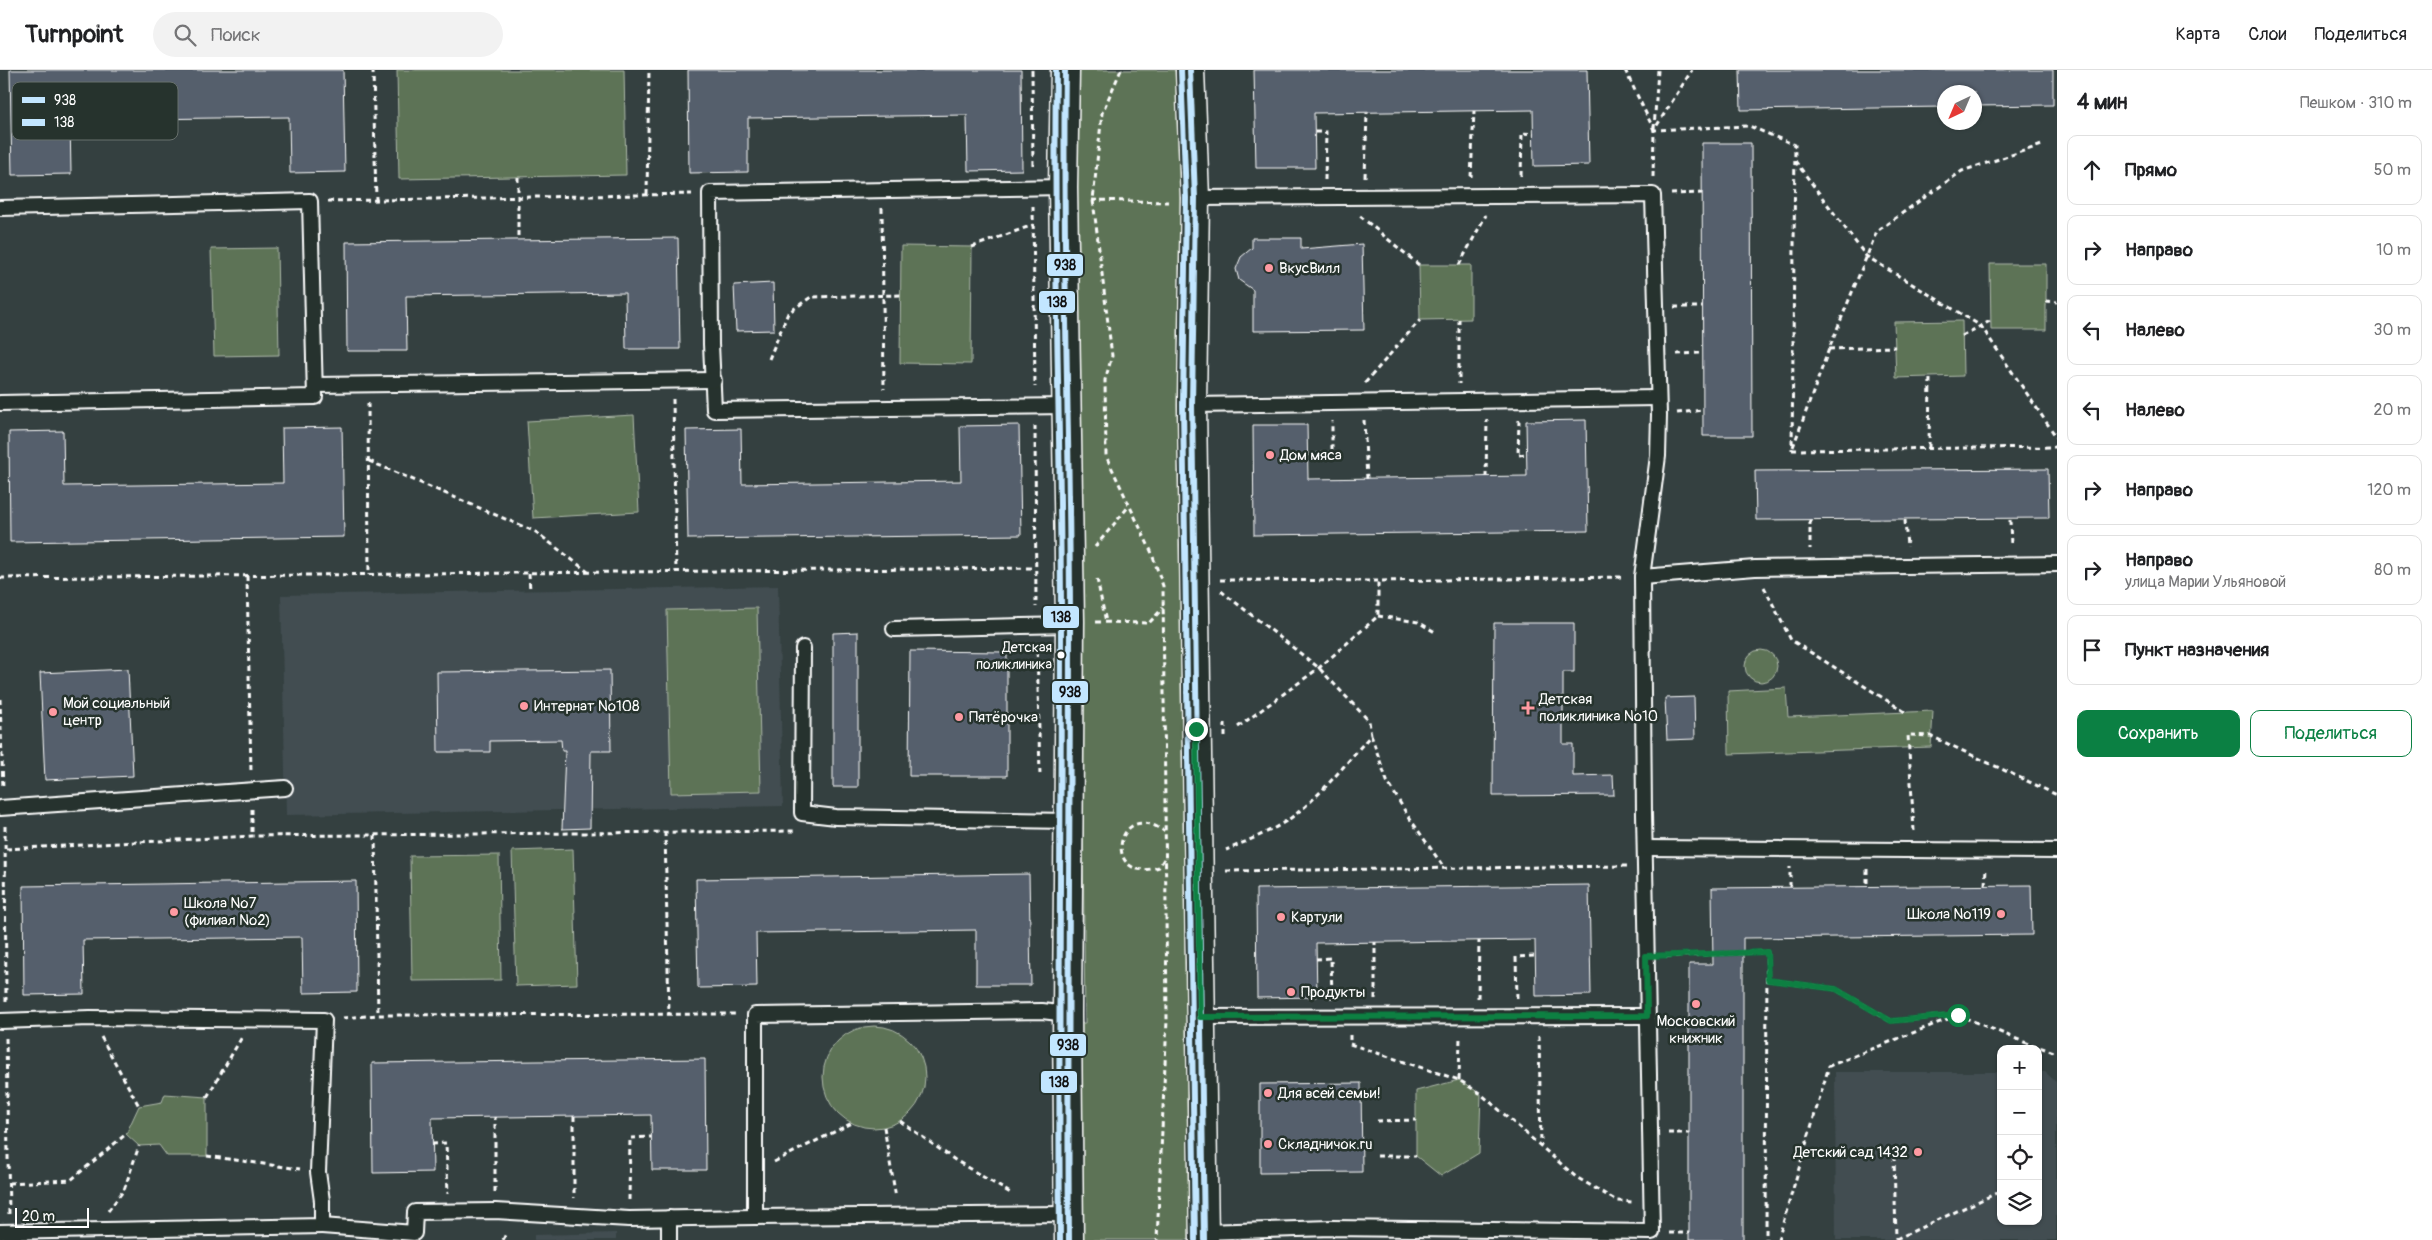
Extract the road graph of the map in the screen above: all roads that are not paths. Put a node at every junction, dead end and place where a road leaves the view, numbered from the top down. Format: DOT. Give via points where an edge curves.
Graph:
graph roads {
  1 [pos="1065,70"];
  2 [pos="1190,70"];
  3 [pos="1074,193"];
  4 [pos="1182,200"];
  5 [pos="0,208"];
  6 [pos="714,380"];
  7 [pos="315,386"];
  8 [pos="1657,398"];
  9 [pos="0,403"];
  10 [pos="1192,405"];
  11 [pos="1067,406"];
  12 [pos="2057,564"];
  13 [pos="1642,577"];
  14 [pos="1081,624"];
  15 [pos="894,629"];
  16 [pos="804,648"];
  17 [pos="285,788"];
  18 [pos="2,808"];
  19 [pos="1068,821"];
  20 [pos="1645,848"];
  21 [pos="2057,851"];
  22 [pos="1067,1014"];
  23 [pos="1647,1016"];
  24 [pos="1200,1017"];
  25 [pos="3,1021"];
  26 [pos="755,1217"];
  27 [pos="669,1218"];
  28 [pos="1061,1222"];
  29 [pos="322,1226"];
  30 [pos="5,1232"];
  31 [pos="1204,1236"];
  32 [pos="669,1240"];
  1 -- 3 [label="street"];
  2 -- 4 [label="street"];
  3 -- 6 [label="lane" via="1033,188 710,193"];
  3 -- 11 [label="street"];
  4 -- 8 [label="lane" via="1653,195"];
  4 -- 10 [label="street"];
  5 -- 7 [label="lane" via="310,201"];
  6 -- 7 [label="lane"];
  6 -- 11 [label="lane" via="714,410"];
  7 -- 9 [label="lane" via="315,397"];
  8 -- 10 [label="lane"];
  8 -- 13 [label="lane" via="1658,456"];
  10 -- 24 [label="street"];
  11 -- 14 [label="street"];
  12 -- 13 [label="lane" via="1755,568"];
  13 -- 20 [label="lane"];
  14 -- 15 [label="lane"];
  14 -- 19 [label="street"];
  16 -- 19 [label="lane" via="802,813 836,817"];
  17 -- 18 [label="lane"];
  19 -- 22 [label="street"];
  20 -- 21 [label="lane"];
  20 -- 23 [label="lane"];
  22 -- 26 [label="lane" via="755,1015"];
  22 -- 28 [label="street"];
  23 -- 24 [label="lane"];
  23 -- 31 [label="lane" via="1652,1232 1332,1228"];
  24 -- 31 [label="street"];
  25 -- 29 [label="lane" via="90,1018 324,1020 318,1172"];
  26 -- 27 [label="lane"];
  26 -- 28 [label="lane" via="899,1215"];
  27 -- 29 [label="lane" via="495,1210 415,1212 414,1233"];
  27 -- 32 [label="lane"];
  29 -- 30 [label="lane"];
}
